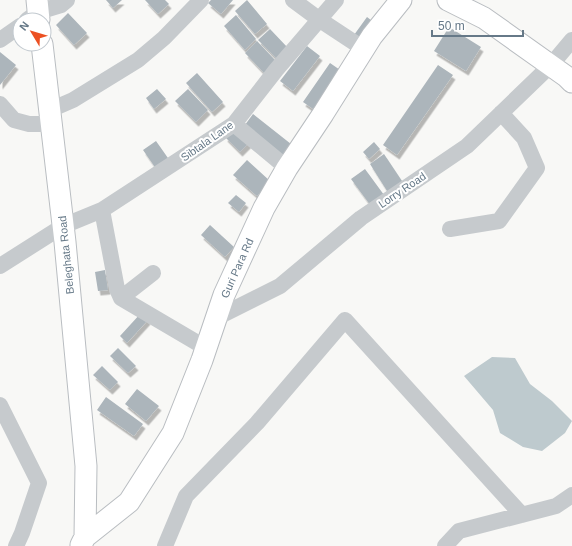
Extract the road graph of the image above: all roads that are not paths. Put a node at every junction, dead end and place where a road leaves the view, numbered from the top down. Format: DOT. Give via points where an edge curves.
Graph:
graph roads {
  1 [pos="67,0"];
  2 [pos="202,0"];
  3 [pos="293,0"];
  4 [pos="336,0"];
  5 [pos="401,0"];
  6 [pos="448,0"];
  7 [pos="473,5"];
  8 [pos="38,12"];
  9 [pos="320,20"];
  10 [pos="12,32"];
  11 [pos="0,40"];
  12 [pos="572,40"];
  13 [pos="364,49"];
  14 [pos="43,52"];
  15 [pos="551,65"];
  16 [pos="572,82"];
  17 [pos="0,104"];
  18 [pos="502,112"];
  19 [pos="50,117"];
  20 [pos="234,124"];
  21 [pos="287,168"];
  22 [pos="102,210"];
  23 [pos="63,226"];
  24 [pos="450,229"];
  25 [pos="0,266"];
  26 [pos="152,273"];
  27 [pos="121,298"];
  28 [pos="216,318"];
  29 [pos="206,348"];
  30 [pos="0,405"];
  31 [pos="572,496"];
  32 [pos="522,515"];
  33 [pos="83,542"];
  34 [pos="16,546"];
  35 [pos="165,546"];
  36 [pos="445,546"];
  1 -- 8 [label="street" via="61,5"];
  2 -- 19 [label="street" via="138,60"];
  3 -- 9 [label="street"];
  4 -- 9 [label="street, Sibtala Lane"];
  5 -- 13 [label="main road, Guri Para Rd"];
  6 -- 7 [label="main road"];
  7 -- 15 [label="main road" via="484,18"];
  9 -- 13 [label="street"];
  9 -- 20 [label="street, Sibtala Lane" via="276,70"];
  10 -- 11 [label="street"];
  12 -- 15 [label="street, Lorry Road"];
  13 -- 21 [label="main road, Guri Para Rd"];
  14 -- 19 [label="main road, Beleghata Road"];
  15 -- 16 [label="main road"];
  15 -- 18 [label="street, Lorry Road"];
  17 -- 19 [label="street" via="14,120 29,124"];
  18 -- 24 [label="street" via="524,138 537,168 499,221"];
  18 -- 28 [label="street, Lorry Road" via="467,146 361,218 280,286"];
  19 -- 23 [label="main road, Beleghata Road"];
  20 -- 21 [label="street"];
  20 -- 22 [label="street, Sibtala Lane"];
  21 -- 28 [label="main road, Guri Para Rd" via="264,208 224,294"];
  22 -- 23 [label="street, Sibtala Lane"];
  22 -- 27 [label="street"];
  23 -- 25 [label="street, Sibtala Lane"];
  23 -- 33 [label="main road, Beleghata Road" via="86,466"];
  26 -- 27 [label="street"];
  27 -- 29 [label="street"];
  28 -- 29 [label="main road, Guri Para Rd"];
  29 -- 33 [label="main road, Guri Para Rd" via="173,433 129,502"];
  30 -- 34 [label="street" via="39,483"];
  31 -- 32 [label="street" via="556,506"];
  32 -- 35 [label="street" via="345,320 257,423 186,496"];
  32 -- 36 [label="street" via="459,531"];
}
